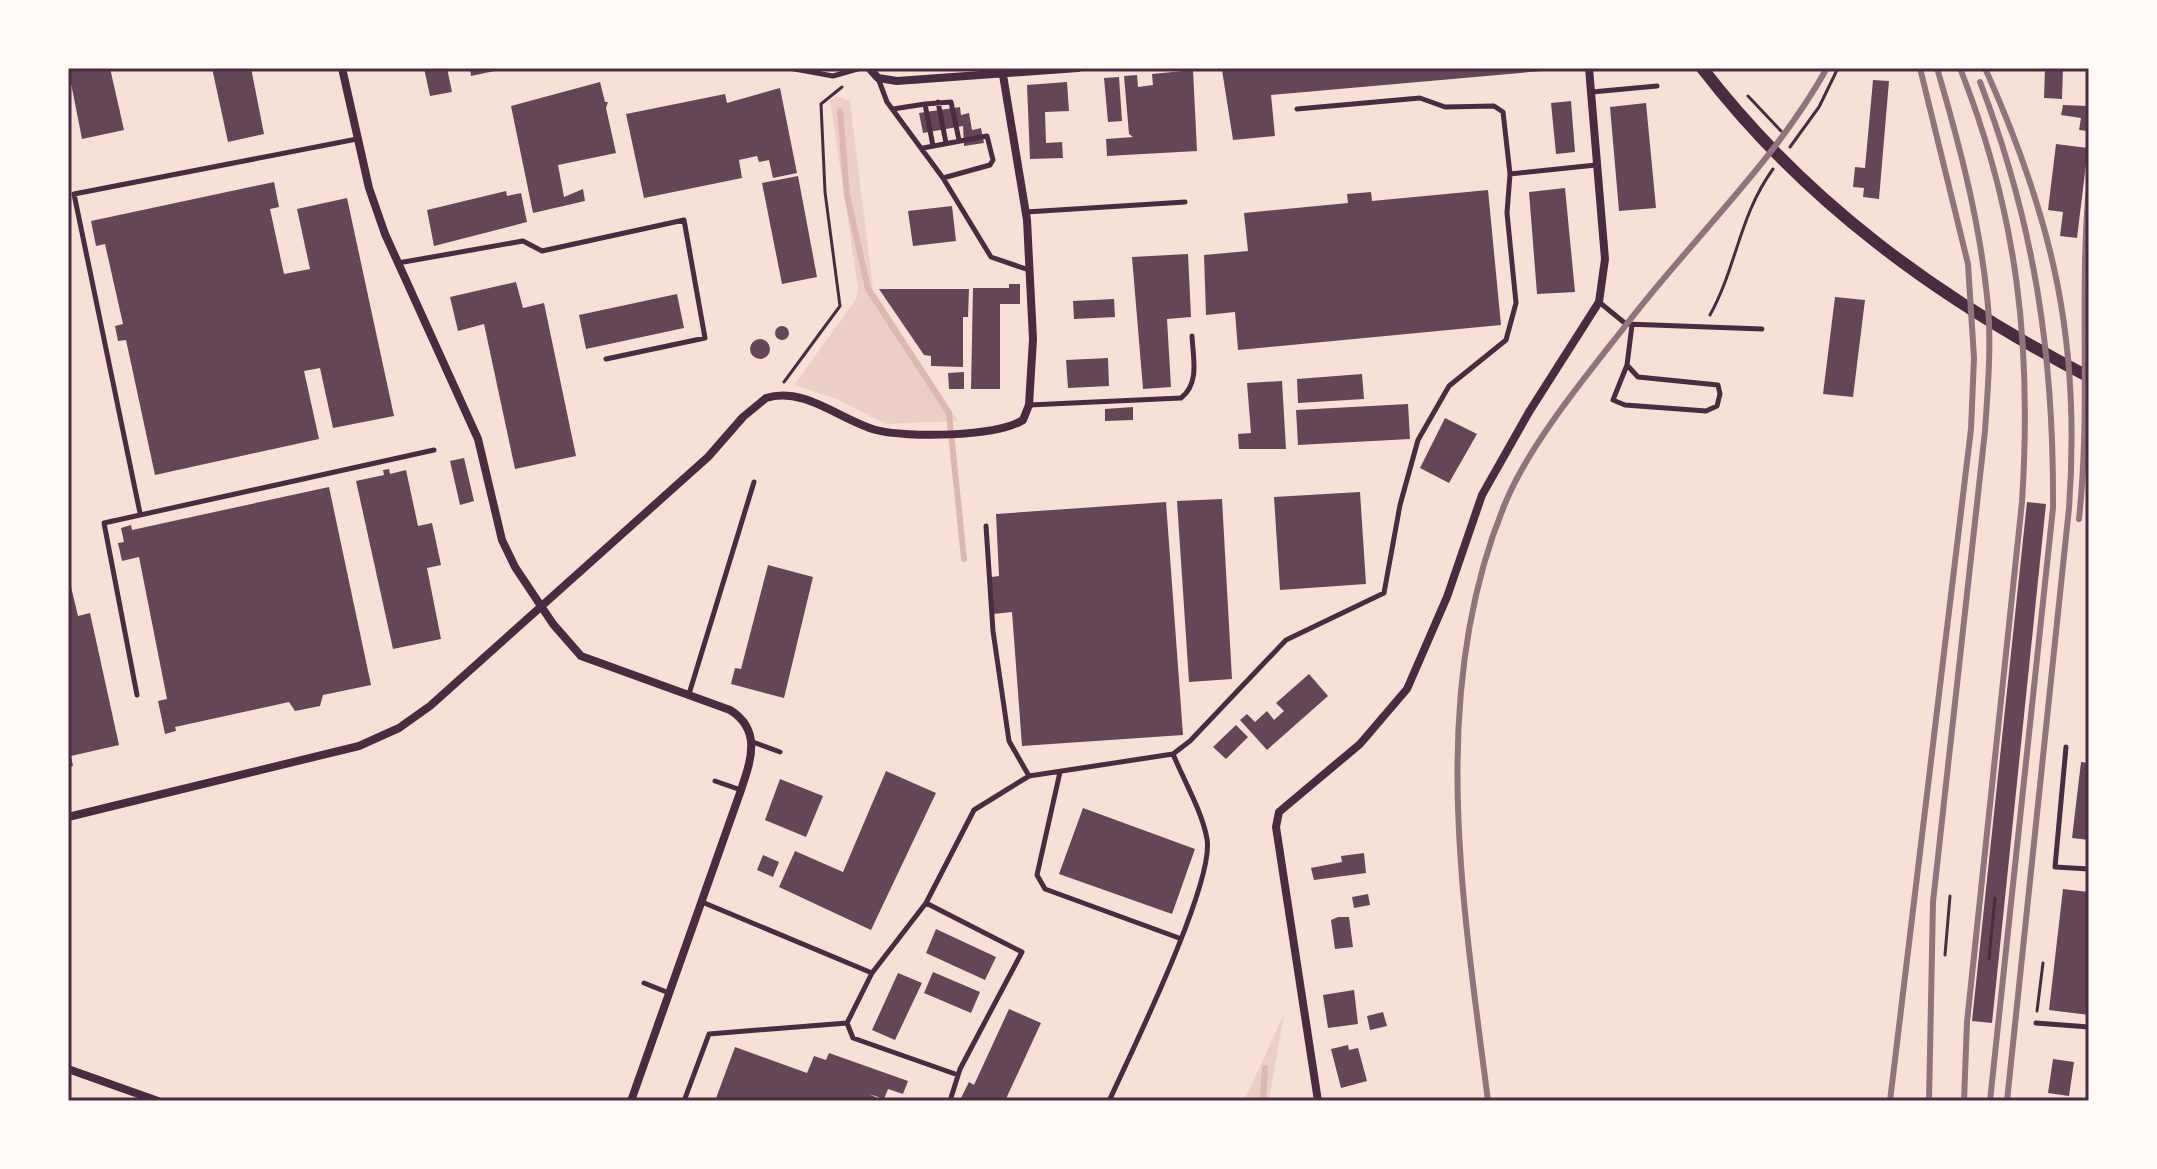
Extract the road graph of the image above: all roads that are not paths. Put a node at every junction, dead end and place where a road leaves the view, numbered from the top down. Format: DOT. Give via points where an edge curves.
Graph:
graph roads {
  1 [pos="342,68"];
  2 [pos="789,68"];
  3 [pos="861,68"];
  4 [pos="869,68"];
  5 [pos="950,68"];
  6 [pos="1078,68"];
  7 [pos="1589,68"];
  8 [pos="1702,68"];
  9 [pos="1057,69"];
  10 [pos="1003,75"];
  11 [pos="878,78"];
  12 [pos="951,79"];
  13 [pos="1657,86"];
  14 [pos="1591,92"];
  15 [pos="938,102"];
  16 [pos="925,104"];
  17 [pos="893,109"];
  18 [pos="1297,109"];
  19 [pos="357,139"];
  20 [pos="959,140"];
  21 [pos="946,143"];
  22 [pos="933,146"];
  23 [pos="923,148"];
  24 [pos="1597,165"];
  25 [pos="1510,174"];
  26 [pos="943,178"];
  27 [pos="1185,202"];
  28 [pos="1026,212"];
  29 [pos="397,263"];
  30 [pos="1030,270"];
  31 [pos="1599,302"];
  32 [pos="1632,325"];
  33 [pos="1762,329"];
  34 [pos="1192,336"];
  35 [pos="606,359"];
  36 [pos="1627,365"];
  37 [pos="2089,377"];
  38 [pos="1029,405"];
  39 [pos="434,450"];
  40 [pos="754,482"];
  41 [pos="140,513"];
  42 [pos="986,526"];
  43 [pos="541,605"];
  44 [pos="689,694"];
  45 [pos="137,695"];
  46 [pos="753,742"];
  47 [pos="2066,747"];
  48 [pos="780,752"];
  49 [pos="1173,754"];
  50 [pos="1060,772"];
  51 [pos="1029,776"];
  52 [pos="715,781"];
  53 [pos="741,790"];
  54 [pos="68,817"];
  55 [pos="2089,869"];
  56 [pos="702,902"];
  57 [pos="926,903"];
  58 [pos="1179,938"];
  59 [pos="872,973"];
  60 [pos="644,983"];
  61 [pos="670,993"];
  62 [pos="847,1023"];
  63 [pos="2036,1023"];
  64 [pos="2089,1027"];
  65 [pos="68,1069"];
  66 [pos="958,1075"];
  67 [pos="158,1101"];
  68 [pos="631,1101"];
  69 [pos="684,1101"];
  70 [pos="950,1101"];
  71 [pos="1109,1101"];
  72 [pos="1318,1101"];
  1 -- 19 [label="street"];
  2 -- 3 [label="lane" via="818,75"];
  4 -- 11 [label="street"];
  5 -- 12 [label="lane"];
  6 -- 9 [label="street"];
  7 -- 14 [label="street"];
  8 -- 37 [label="street" via="1764,141 1864,236 1967,308"];
  9 -- 10 [label="street"];
  10 -- 12 [label="street"];
  10 -- 28 [label="street"];
  11 -- 12 [label="street"];
  11 -- 17 [label="lane"];
  13 -- 14 [label="lane"];
  14 -- 24 [label="street"];
  15 -- 16 [label="lane"];
  15 -- 20 [label="lane" via="952,104"];
  15 -- 21 [label="lane"];
  16 -- 17 [label="lane"];
  16 -- 22 [label="lane"];
  17 -- 23 [label="lane"];
  18 -- 25 [label="lane" via="1420,98 1445,107 1494,106 1503,112"];
  19 -- 29 [label="street"];
  19 -- 41 [label="lane" via="74,194"];
  20 -- 21 [label="lane"];
  20 -- 26 [label="lane" via="987,136 993,162"];
  21 -- 22 [label="lane"];
  22 -- 23 [label="lane"];
  23 -- 26 [label="lane"];
  24 -- 25 [label="lane"];
  24 -- 31 [label="street" via="1605,259"];
  25 -- 49 [label="lane" via="1507,213 1516,303 1506,340 1449,386 1418,440 1384,593 1286,640"];
  26 -- 30 [label="lane" via="991,257"];
  27 -- 28 [label="lane"];
  28 -- 30 [label="street"];
  29 -- 35 [label="lane" via="523,241 542,251 684,220 705,338"];
  29 -- 43 [label="street" via="478,439 502,540"];
  30 -- 38 [label="street"];
  31 -- 32 [label="lane"];
  31 -- 72 [label="street" via="1497,467 1407,689 1360,744 1279,812 1276,827"];
  32 -- 33 [label="lane"];
  32 -- 36 [label="lane"];
  34 -- 38 [label="lane" via="1194,379 1181,398"];
  36 -- 36 [label="lane" via="1638,377 1718,385 1717,406 1706,411 1613,400"];
  38 -- 43 [label="street" via="1015,425 909,434 874,429 798,398 773,396 759,402 708,457"];
  39 -- 41 [label="lane"];
  40 -- 44 [label="lane"];
  41 -- 45 [label="lane" via="104,523"];
  42 -- 51 [label="lane" via="993,631 1009,741"];
  43 -- 44 [label="street" via="581,656"];
  43 -- 54 [label="street" via="430,706 384,737"];
  44 -- 46 [label="street" via="735,713"];
  46 -- 48 [label="lane"];
  46 -- 53 [label="street"];
  47 -- 55 [label="lane" via="2055,867"];
  49 -- 50 [label="lane"];
  49 -- 58 [label="lane" via="1207,839 1208,867"];
  50 -- 51 [label="lane"];
  50 -- 58 [label="lane" via="1037,875 1045,889"];
  51 -- 57 [label="lane" via="974,810"];
  52 -- 53 [label="lane"];
  53 -- 56 [label="street"];
  56 -- 59 [label="lane"];
  56 -- 61 [label="street"];
  57 -- 59 [label="lane"];
  57 -- 66 [label="lane" via="1022,952"];
  58 -- 71 [label="lane"];
  59 -- 62 [label="lane"];
  60 -- 61 [label="lane"];
  61 -- 68 [label="street"];
  62 -- 66 [label="lane" via="853,1038"];
  62 -- 69 [label="lane" via="709,1034"];
  63 -- 64 [label="lane"];
  65 -- 67 [label="street"];
  66 -- 70 [label="lane"];
}
